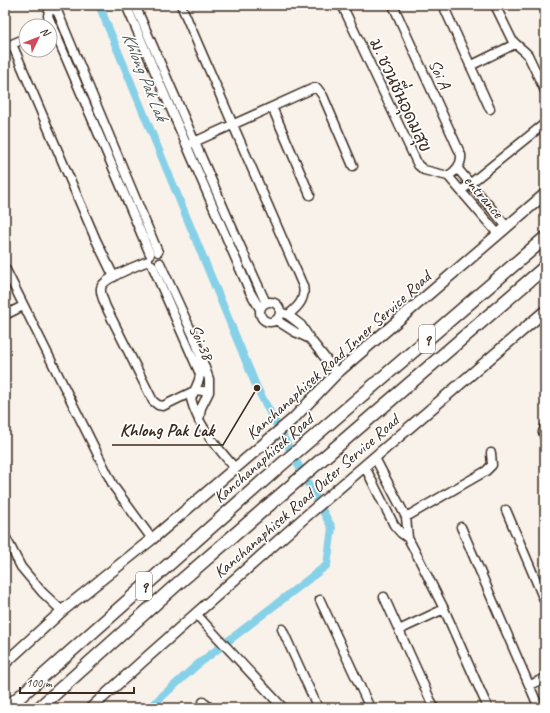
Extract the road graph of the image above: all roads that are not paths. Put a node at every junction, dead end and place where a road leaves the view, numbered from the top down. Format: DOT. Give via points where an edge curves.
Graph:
graph roads {
  1 [pos="50,5"];
  2 [pos="130,5"];
  3 [pos="181,5"];
  4 [pos="342,5"];
  5 [pos="392,5"];
  6 [pos="443,5"];
  7 [pos="495,5"];
  8 [pos="49,18"];
  9 [pos="62,24"];
  10 [pos="58,26"];
  11 [pos="58,40"];
  12 [pos="515,44"];
  13 [pos="9,45"];
  14 [pos="470,66"];
  15 [pos="545,91"];
  16 [pos="272,107"];
  17 [pos="490,109"];
  18 [pos="544,124"];
  19 [pos="233,125"];
  20 [pos="106,139"];
  21 [pos="191,143"];
  22 [pos="353,166"];
  23 [pos="458,169"];
  24 [pos="448,176"];
  25 [pos="470,183"];
  26 [pos="461,191"];
  27 [pos="310,194"];
  28 [pos="545,194"];
  29 [pos="506,227"];
  30 [pos="498,234"];
  31 [pos="545,238"];
  32 [pos="152,258"];
  33 [pos="545,266"];
  34 [pos="5,268"];
  35 [pos="114,277"];
  36 [pos="23,306"];
  37 [pos="263,306"];
  38 [pos="545,311"];
  39 [pos="284,314"];
  40 [pos="5,315"];
  41 [pos="276,320"];
  42 [pos="310,339"];
  43 [pos="337,373"];
  44 [pos="203,374"];
  45 [pos="196,390"];
  46 [pos="209,392"];
  47 [pos="199,421"];
  48 [pos="545,427"];
  49 [pos="545,438"];
  50 [pos="491,453"];
  51 [pos="375,458"];
  52 [pos="365,467"];
  53 [pos="235,468"];
  54 [pos="397,502"];
  55 [pos="386,508"];
  56 [pos="506,510"];
  57 [pos="406,517"];
  58 [pos="461,527"];
  59 [pos="5,536"];
  60 [pos="408,538"];
  61 [pos="152,539"];
  62 [pos="384,597"];
  63 [pos="320,600"];
  64 [pos="545,602"];
  65 [pos="444,609"];
  66 [pos="62,611"];
  67 [pos="196,614"];
  68 [pos="282,629"];
  69 [pos="399,630"];
  70 [pos="5,663"];
  71 [pos="545,678"];
  72 [pos="530,685"];
  73 [pos="203,702"];
  74 [pos="8,708"];
  75 [pos="39,708"];
  76 [pos="91,708"];
  77 [pos="210,708"];
  78 [pos="283,708"];
  79 [pos="318,708"];
  80 [pos="370,708"];
  81 [pos="434,708"];
  82 [pos="488,708"];
  83 [pos="539,708"];
  1 -- 8 [label="street"];
  1 -- 9 [label="street" via="58,13"];
  2 -- 21 [label="street"];
  3 -- 19 [label="street"];
  4 -- 24 [label="street, ม. ชวนชื่นอุดมสุข" via="418,165 424,170"];
  5 -- 23 [label="street, Soi A" via="461,155 462,160"];
  6 -- 14 [label="street"];
  7 -- 12 [label="street"];
  9 -- 10 [label="street"];
  9 -- 20 [label="street"];
  11 -- 20 [label="street"];
  12 -- 14 [label="street"];
  12 -- 15 [label="street" via="528,55"];
  13 -- 35 [label="street"];
  14 -- 17 [label="street"];
  16 -- 19 [label="street"];
  16 -- 22 [label="street" via="317,88 323,96"];
  16 -- 27 [label="street"];
  18 -- 25 [label="street"];
  19 -- 21 [label="street"];
  19 -- 39 [label="street" via="303,286 303,298 295,310"];
  20 -- 32 [label="street, Soi 38"];
  21 -- 37 [label="street" via="234,243 250,292"];
  23 -- 24 [label="street"];
  23 -- 25 [label="street"];
  24 -- 26 [label="street, entrance"];
  25 -- 26 [label="street"];
  25 -- 29 [label="street"];
  26 -- 30 [label="street, entrance"];
  28 -- 29 [label="main road, Kanchanaphisek Road Inner Service Road"];
  29 -- 30 [label="main road, Kanchanaphisek Road Inner Service Road"];
  30 -- 43 [label="main road, Kanchanaphisek Road Inner Service Road"];
  31 -- 74 [label="highway, Kanchanaphisek Road / 9" via="281,465"];
  32 -- 35 [label="street"];
  32 -- 44 [label="street, Soi 38"];
  32 -- 44 [label="street" via="158,265 160,263 194,337"];
  33 -- 75 [label="highway, 9" via="175,586"];
  34 -- 36 [label="street"];
  35 -- 45 [label="street" via="104,283 101,288 102,296 153,401 163,406"];
  36 -- 40 [label="street"];
  36 -- 61 [label="street" via="114,487"];
  37 -- 39 [label="street" via="274,303"];
  37 -- 41 [label="street" via="261,316 266,322"];
  38 -- 51 [label="main road, Kanchanaphisek Road Outer Service Road"];
  39 -- 41 [label="street"];
  39 -- 42 [label="street" via="301,325"];
  41 -- 42 [label="street"];
  42 -- 43 [label="street"];
  43 -- 53 [label="main road, Kanchanaphisek Road Inner Service Road" via="294,418"];
  44 -- 45 [label="street, Soi 38"];
  44 -- 46 [label="street" via="209,379"];
  45 -- 46 [label="street"];
  45 -- 47 [label="street, Soi 38" via="191,399"];
  46 -- 47 [label="street" via="201,408"];
  47 -- 53 [label="street, Soi 38"];
  48 -- 49 [label="street"];
  50 -- 57 [label="street" via="492,465 486,471"];
  51 -- 52 [label="main road, Kanchanaphisek Road Outer Service Road"];
  51 -- 54 [label="street"];
  52 -- 55 [label="street"];
  52 -- 67 [label="main road, Kanchanaphisek Road Outer Service Road"];
  53 -- 61 [label="main road, Kanchanaphisek Road Inner Service Road"];
  54 -- 55 [label="street"];
  54 -- 57 [label="street"];
  55 -- 60 [label="street" via="394,525"];
  56 -- 64 [label="street"];
  57 -- 60 [label="street"];
  58 -- 72 [label="street"];
  59 -- 66 [label="street" via="21,567"];
  60 -- 65 [label="street"];
  61 -- 66 [label="main road, Kanchanaphisek Road Inner Service Road"];
  62 -- 69 [label="street"];
  63 -- 80 [label="street"];
  65 -- 69 [label="street"];
  65 -- 82 [label="street"];
  66 -- 70 [label="main road, Kanchanaphisek Road Inner Service Road"];
  67 -- 76 [label="main road, Kanchanaphisek Road Outer Service Road"];
  67 -- 78 [label="street"];
  68 -- 79 [label="street"];
  69 -- 81 [label="street"];
  71 -- 72 [label="street"];
  72 -- 83 [label="street"];
  73 -- 77 [label="street"];
}
